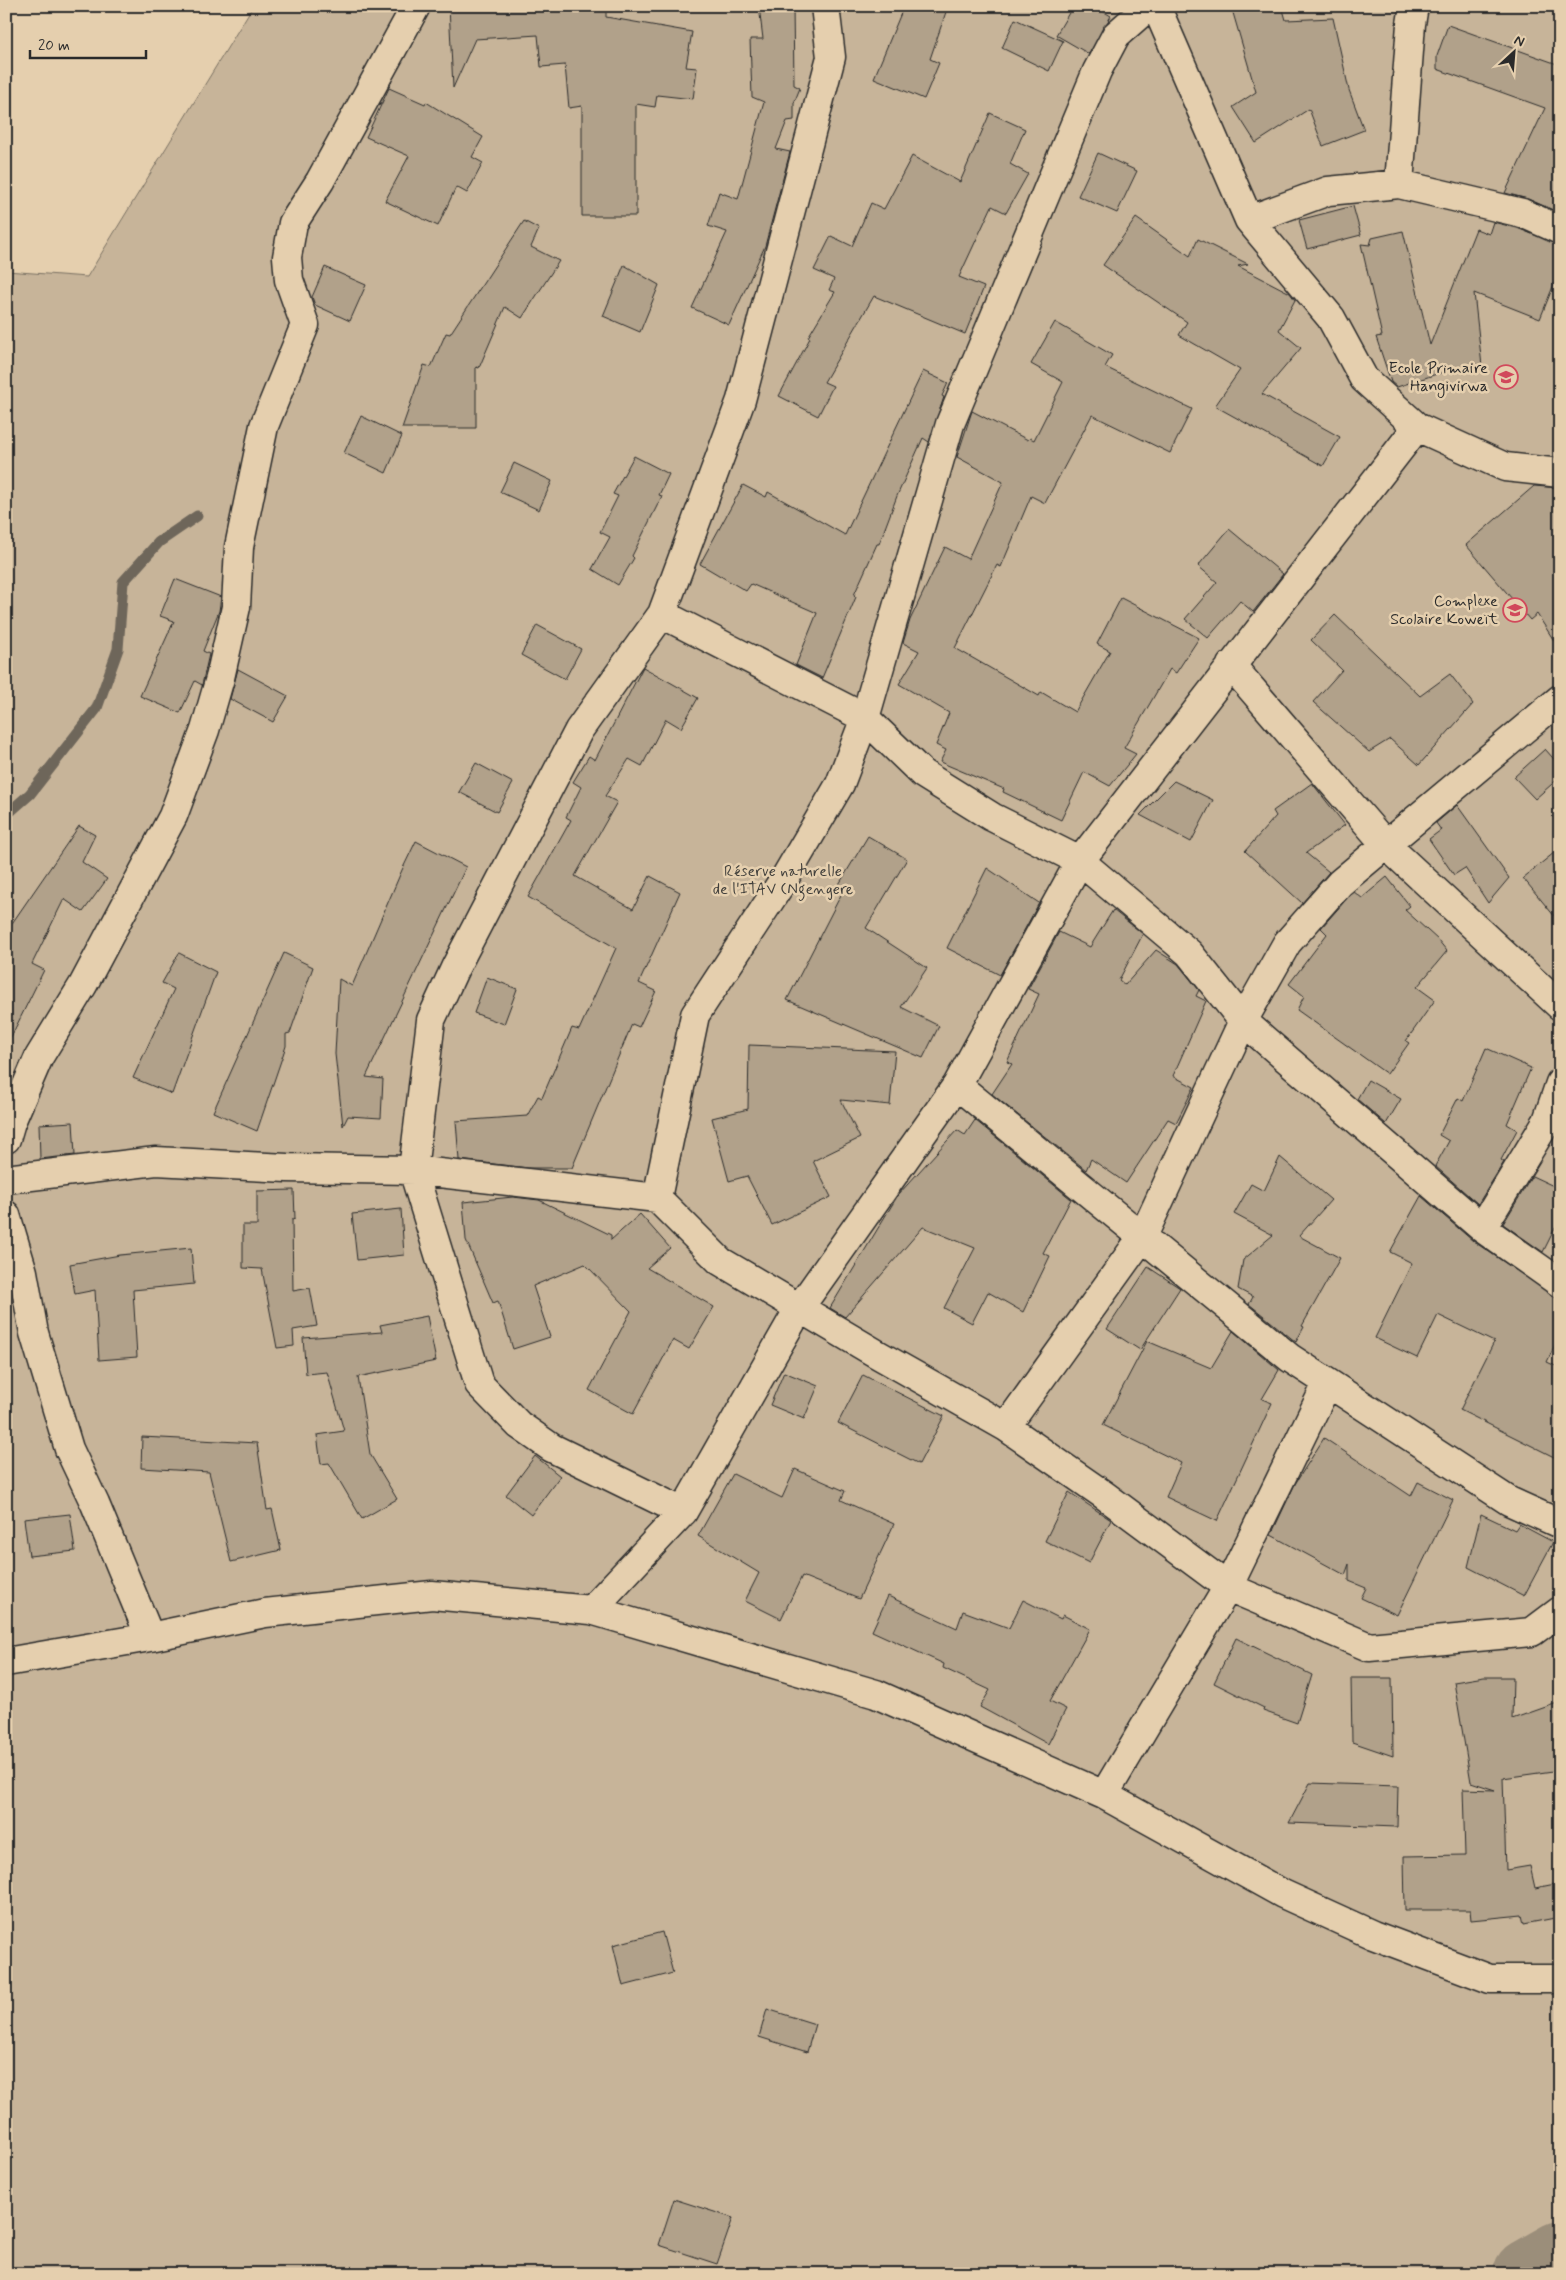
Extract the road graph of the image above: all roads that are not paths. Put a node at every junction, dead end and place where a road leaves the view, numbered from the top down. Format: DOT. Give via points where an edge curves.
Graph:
graph roads {
  1 [pos="416,6"];
  2 [pos="825,6"];
  3 [pos="1149,6"];
  4 [pos="1156,6"];
  5 [pos="1414,6"];
  6 [pos="1399,184"];
  7 [pos="1249,220"];
  8 [pos="1560,230"];
  9 [pos="1417,427"];
  10 [pos="1560,473"];
  11 [pos="662,614"];
  12 [pos="1231,665"];
  13 [pos="1560,699"];
  14 [pos="865,718"];
  15 [pos="1385,844"];
  16 [pos="1080,861"];
  17 [pos="1560,1006"];
  18 [pos="1243,1021"];
  19 [pos="1560,1083"];
  20 [pos="957,1085"];
  21 [pos="6,1139"];
  22 [pos="413,1170"];
  23 [pos="6,1179"];
  24 [pos="657,1198"];
  25 [pos="6,1215"];
  26 [pos="1482,1228"];
  27 [pos="1143,1236"];
  28 [pos="1560,1283"];
  29 [pos="800,1307"];
  30 [pos="1326,1384"];
  31 [pos="1006,1427"];
  32 [pos="683,1512"];
  33 [pos="1560,1524"];
  34 [pos="1228,1587"];
  35 [pos="591,1610"];
  36 [pos="1560,1611"];
  37 [pos="150,1637"];
  38 [pos="6,1662"];
  39 [pos="1104,1796"];
  40 [pos="1560,1979"];
  1 -- 21 [label="street" via="320,181 293,223 287,257 289,280 305,325 264,426 239,547 236,607 205,730 173,816 83,985 40,1057 10,1122"];
  2 -- 11 [label="street" via="831,57 741,400"];
  3 -- 14 [label="street" via="1116,35 1097,71 950,424"];
  4 -- 7 [label="street"];
  5 -- 6 [label="street"];
  6 -- 7 [label="street" via="1328,191"];
  6 -- 8 [label="street" via="1522,213"];
  7 -- 9 [label="street" via="1331,318 1364,379"];
  9 -- 10 [label="street" via="1505,467"];
  9 -- 12 [label="street"];
  11 -- 14 [label="street"];
  11 -- 22 [label="street" via="579,730 431,1020"];
  12 -- 15 [label="street"];
  12 -- 16 [label="street"];
  13 -- 15 [label="street"];
  14 -- 16 [label="street" via="923,774 992,817"];
  14 -- 24 [label="street" via="840,784 786,876 695,1015"];
  15 -- 17 [label="street"];
  15 -- 18 [label="street" via="1340,883 1287,943"];
  16 -- 18 [label="street" via="1189,953"];
  16 -- 20 [label="street"];
  18 -- 26 [label="street"];
  18 -- 27 [label="street"];
  19 -- 26 [label="street" via="1547,1121"];
  20 -- 27 [label="street"];
  20 -- 29 [label="street"];
  22 -- 23 [label="street" via="156,1161"];
  22 -- 24 [label="street"];
  22 -- 32 [label="street" via="480,1384 519,1425 552,1448"];
  24 -- 29 [label="street" via="720,1261"];
  25 -- 37 [label="street" via="23,1272 34,1333 69,1449"];
  26 -- 28 [label="street"];
  27 -- 30 [label="street"];
  27 -- 31 [label="street"];
  29 -- 31 [label="street"];
  29 -- 32 [label="street"];
  30 -- 33 [label="street" via="1509,1501"];
  30 -- 34 [label="street"];
  31 -- 34 [label="street"];
  32 -- 35 [label="street"];
  34 -- 36 [label="street" via="1369,1647 1532,1632"];
  34 -- 39 [label="street"];
  35 -- 37 [label="street" via="432,1596 265,1612"];
  35 -- 39 [label="street" via="876,1694"];
  37 -- 38 [label="street"];
  39 -- 40 [label="street" via="1283,1894 1373,1935 1490,1979"];
}
